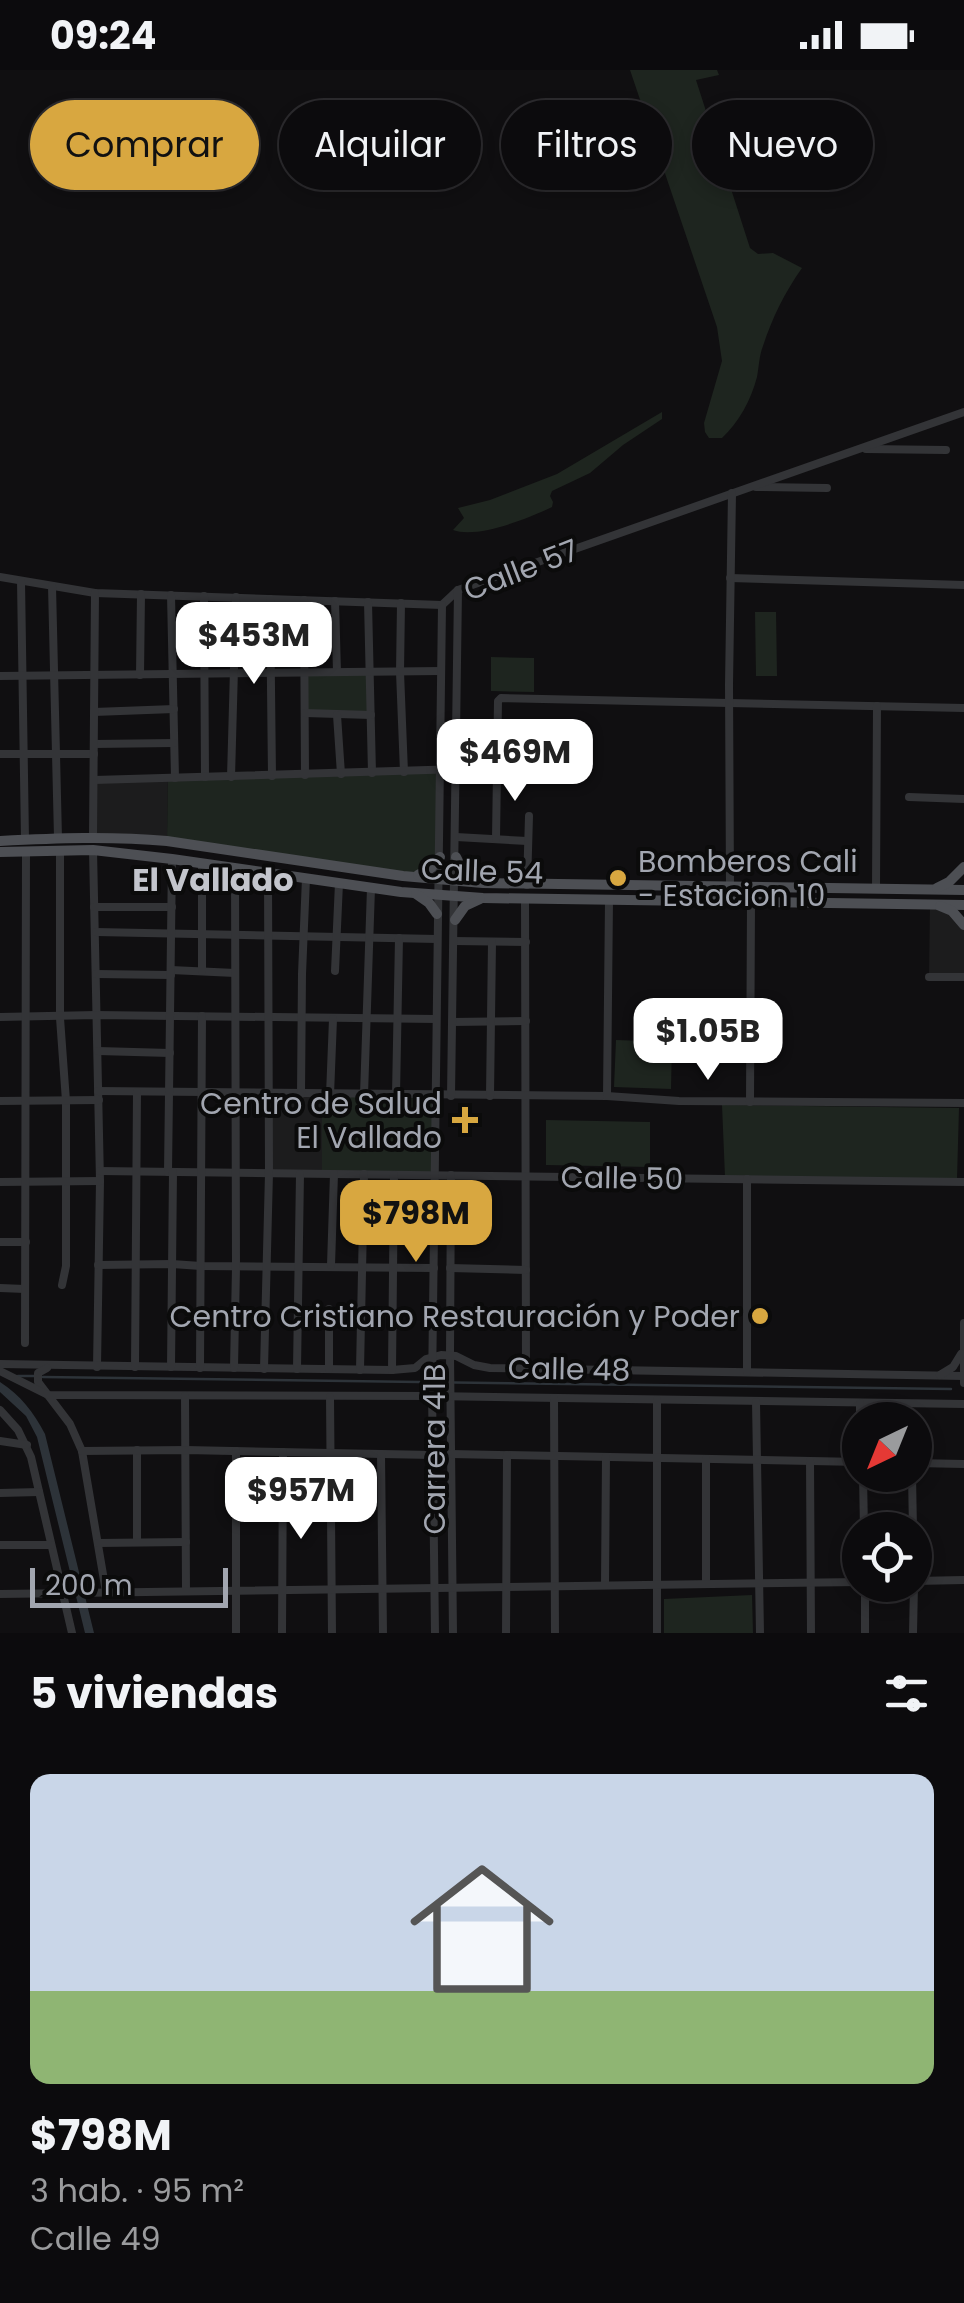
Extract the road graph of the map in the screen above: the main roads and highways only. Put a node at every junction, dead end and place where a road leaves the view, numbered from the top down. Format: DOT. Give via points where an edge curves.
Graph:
graph roads {
  1 [pos="0,841"];
  2 [pos="59,844"];
  3 [pos="26,845"];
  4 [pos="0,852"];
  5 [pos="440,857"];
  6 [pos="456,857"];
  7 [pos="964,867"];
  8 [pos="408,876"];
  9 [pos="482,883"];
  10 [pos="932,890"];
  11 [pos="964,890"];
  12 [pos="401,892"];
  13 [pos="415,893"];
  14 [pos="484,898"];
  15 [pos="930,904"];
  16 [pos="964,904"];
  17 [pos="438,914"];
  18 [pos="455,920"];
  19 [pos="964,925"];
  1 -- 3 [label="main road, Calle 54"];
  2 -- 3 [label="main road, Calle 54"];
  2 -- 8 [label="main road, Calle 54" via="93,837 167,841"];
  2 -- 12 [label="main road, Calle 54"];
  3 -- 4 [label="main road, Calle 54"];
  5 -- 8 [label="main road" via="432,868"];
  6 -- 9 [label="main road" via="464,874"];
  7 -- 10 [label="main road"];
  8 -- 9 [label="main road, Calle 54"];
  8 -- 12 [label="main road"];
  9 -- 10 [label="main road, Calle 54"];
  10 -- 11 [label="main road, Calle 54"];
  12 -- 13 [label="main road, Calle 54"];
  13 -- 14 [label="main road, Calle 54"];
  13 -- 17 [label="main road"];
  14 -- 15 [label="main road, Calle 54"];
  14 -- 18 [label="main road" via="465,906"];
  15 -- 16 [label="main road, Calle 54"];
  15 -- 19 [label="main road" via="952,911"];
}
